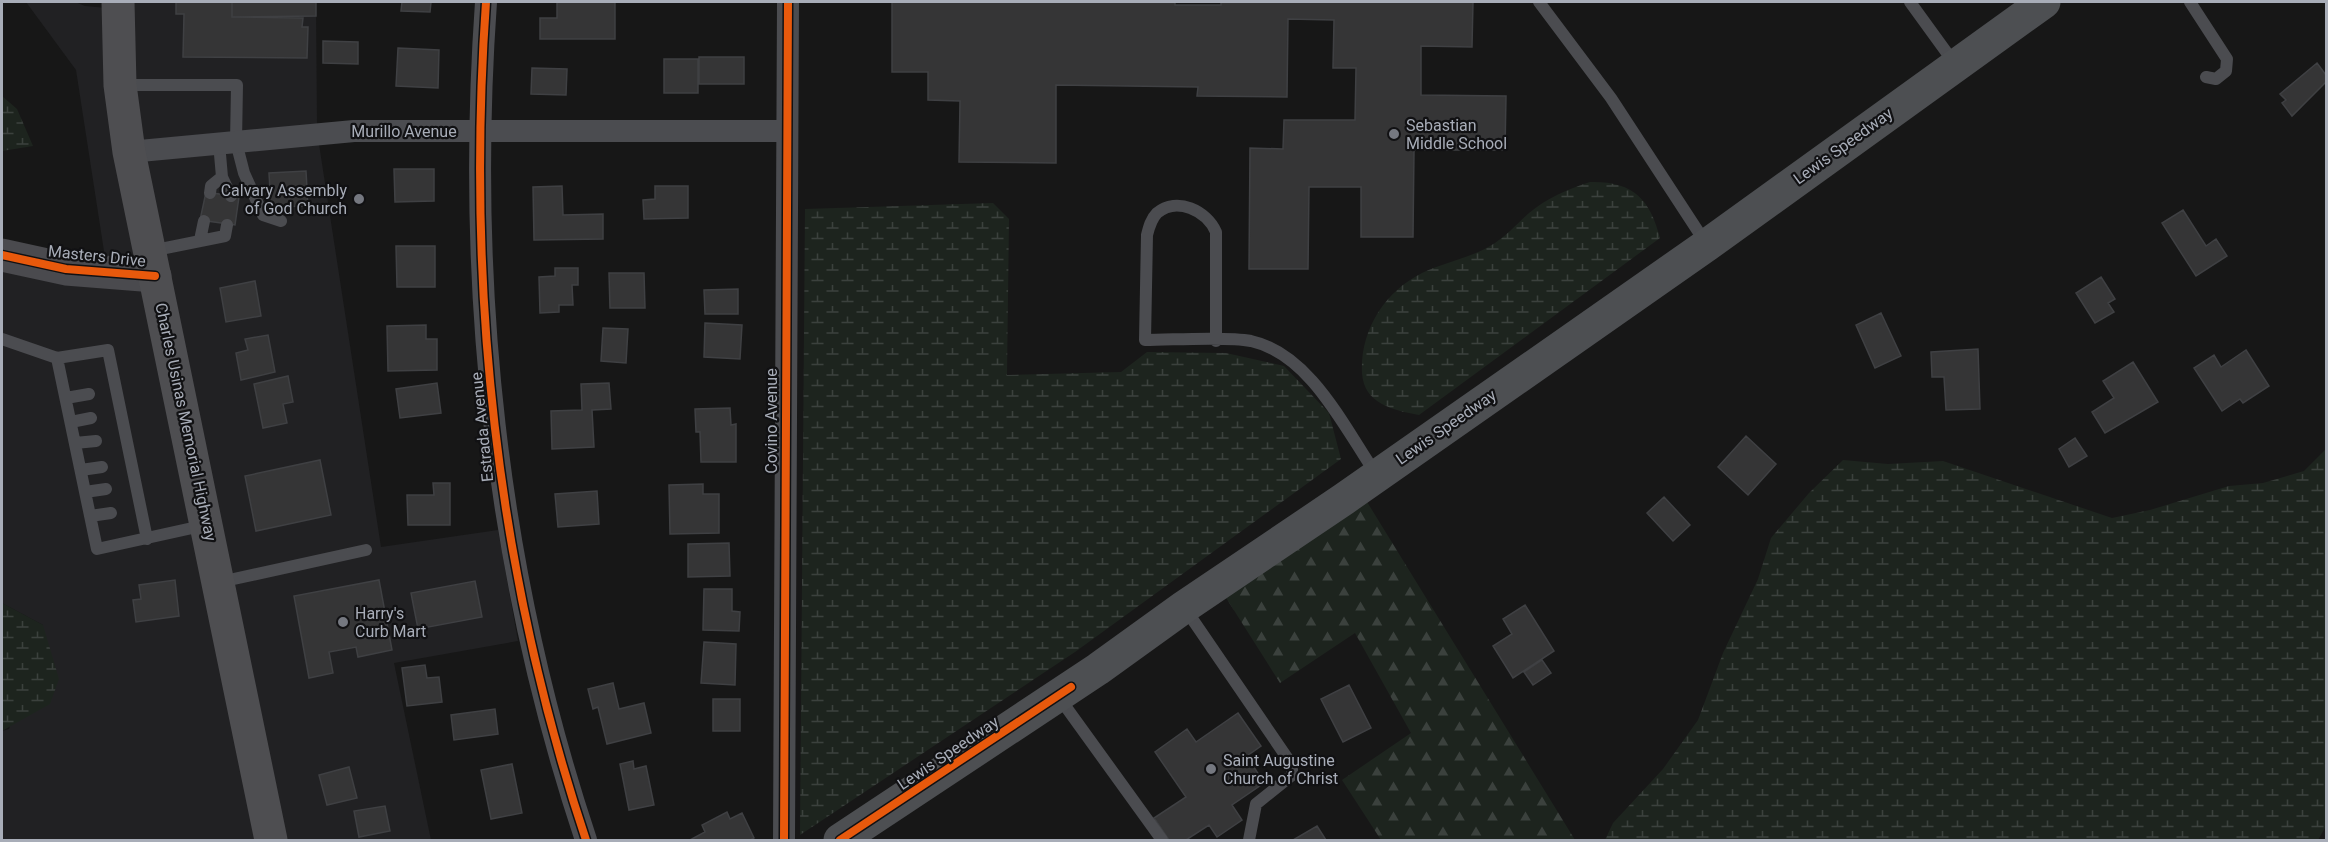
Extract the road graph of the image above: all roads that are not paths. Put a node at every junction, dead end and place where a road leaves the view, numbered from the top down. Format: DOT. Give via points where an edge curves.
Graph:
graph roads {
  1 [pos="118,2"];
  2 [pos="486,2"];
  3 [pos="788,2"];
  4 [pos="1539,2"];
  5 [pos="1910,2"];
  6 [pos="2044,2"];
  7 [pos="2190,2"];
  8 [pos="1956,64"];
  9 [pos="2206,77"];
  10 [pos="120,85"];
  11 [pos="787,131"];
  12 [pos="479,132"];
  13 [pos="227,143"];
  14 [pos="129,152"];
  15 [pos="222,177"];
  16 [pos="210,193"];
  17 [pos="231,196"];
  18 [pos="204,221"];
  19 [pos="281,221"];
  20 [pos="227,225"];
  21 [pos="200,240"];
  22 [pos="1707,245"];
  23 [pos="2,255"];
  24 [pos="153,263"];
  25 [pos="2,339"];
  26 [pos="1216,340"];
  27 [pos="57,358"];
  28 [pos="88,394"];
  29 [pos="66,398"];
  30 [pos="91,418"];
  31 [pos="71,422"];
  32 [pos="96,441"];
  33 [pos="75,443"];
  34 [pos="102,466"];
  35 [pos="81,470"];
  36 [pos="1377,475"];
  37 [pos="106,489"];
  38 [pos="85,492"];
  39 [pos="111,513"];
  40 [pos="90,516"];
  41 [pos="207,525"];
  42 [pos="147,539"];
  43 [pos="366,550"];
  44 [pos="219,582"];
  45 [pos="1184,607"];
  46 [pos="1058,696"];
  47 [pos="271,840"];
  48 [pos="586,840"];
  49 [pos="784,840"];
  50 [pos="840,840"];
  51 [pos="1162,840"];
  52 [pos="1249,840"];
  1 -- 10 [label="highway, Charles Usinas Memorial Highway"];
  2 -- 12 [label="street, Estrada Avenue"];
  3 -- 11 [label="street, Covino Avenue"];
  4 -- 22 [label="lane" via="1611,98"];
  5 -- 8 [label="lane"];
  6 -- 8 [label="main road, Lewis Speedway"];
  7 -- 9 [label="lane" via="2228,59 2226,71 2216,79"];
  8 -- 22 [label="main road, Lewis Speedway"];
  10 -- 13 [label="lane" via="237,85"];
  10 -- 14 [label="highway, Charles Usinas Memorial Highway"];
  11 -- 12 [label="street, Murillo Avenue"];
  11 -- 49 [label="street, Covino Avenue"];
  12 -- 13 [label="street, Murillo Avenue" via="354,131"];
  12 -- 48 [label="street, Estrada Avenue" via="483,292 505,505 541,691 558,758"];
  13 -- 14 [label="street, Murillo Avenue"];
  13 -- 15 [label="lane"];
  13 -- 19 [label="lane" via="263,215"];
  14 -- 24 [label="highway, Charles Usinas Memorial Highway"];
  15 -- 16 [label="lane" via="211,186"];
  15 -- 17 [label="lane"];
  18 -- 21 [label="lane"];
  20 -- 21 [label="lane" via="225,236"];
  21 -- 24 [label="lane"];
  22 -- 36 [label="main road, Lewis Speedway"];
  23 -- 24 [label="street, Masters Drive" via="66,269"];
  24 -- 41 [label="highway, Charles Usinas Memorial Highway"];
  25 -- 27 [label="lane"];
  26 -- 26 [label="lane" via="1216,232 1200,211 1166,208 1152,219 1147,235 1145,340"];
  26 -- 36 [label="lane" via="1248,340 1296,363"];
  27 -- 29 [label="lane"];
  27 -- 42 [label="lane" via="108,351 120,436"];
  28 -- 29 [label="lane"];
  29 -- 31 [label="lane"];
  30 -- 31 [label="lane"];
  31 -- 33 [label="lane"];
  32 -- 33 [label="lane"];
  33 -- 35 [label="lane"];
  34 -- 35 [label="lane"];
  35 -- 38 [label="lane"];
  36 -- 45 [label="main road, Lewis Speedway"];
  37 -- 38 [label="lane"];
  38 -- 40 [label="lane"];
  39 -- 40 [label="lane"];
  40 -- 42 [label="lane" via="97,549"];
  41 -- 42 [label="lane"];
  41 -- 44 [label="highway, Charles Usinas Memorial Highway"];
  43 -- 44 [label="lane"];
  44 -- 47 [label="highway, Charles Usinas Memorial Highway"];
  45 -- 46 [label="main road, Lewis Speedway"];
  45 -- 52 [label="lane" via="1292,765 1292,775 1256,804"];
  46 -- 50 [label="main road, Lewis Speedway"];
  46 -- 51 [label="lane"];
}
